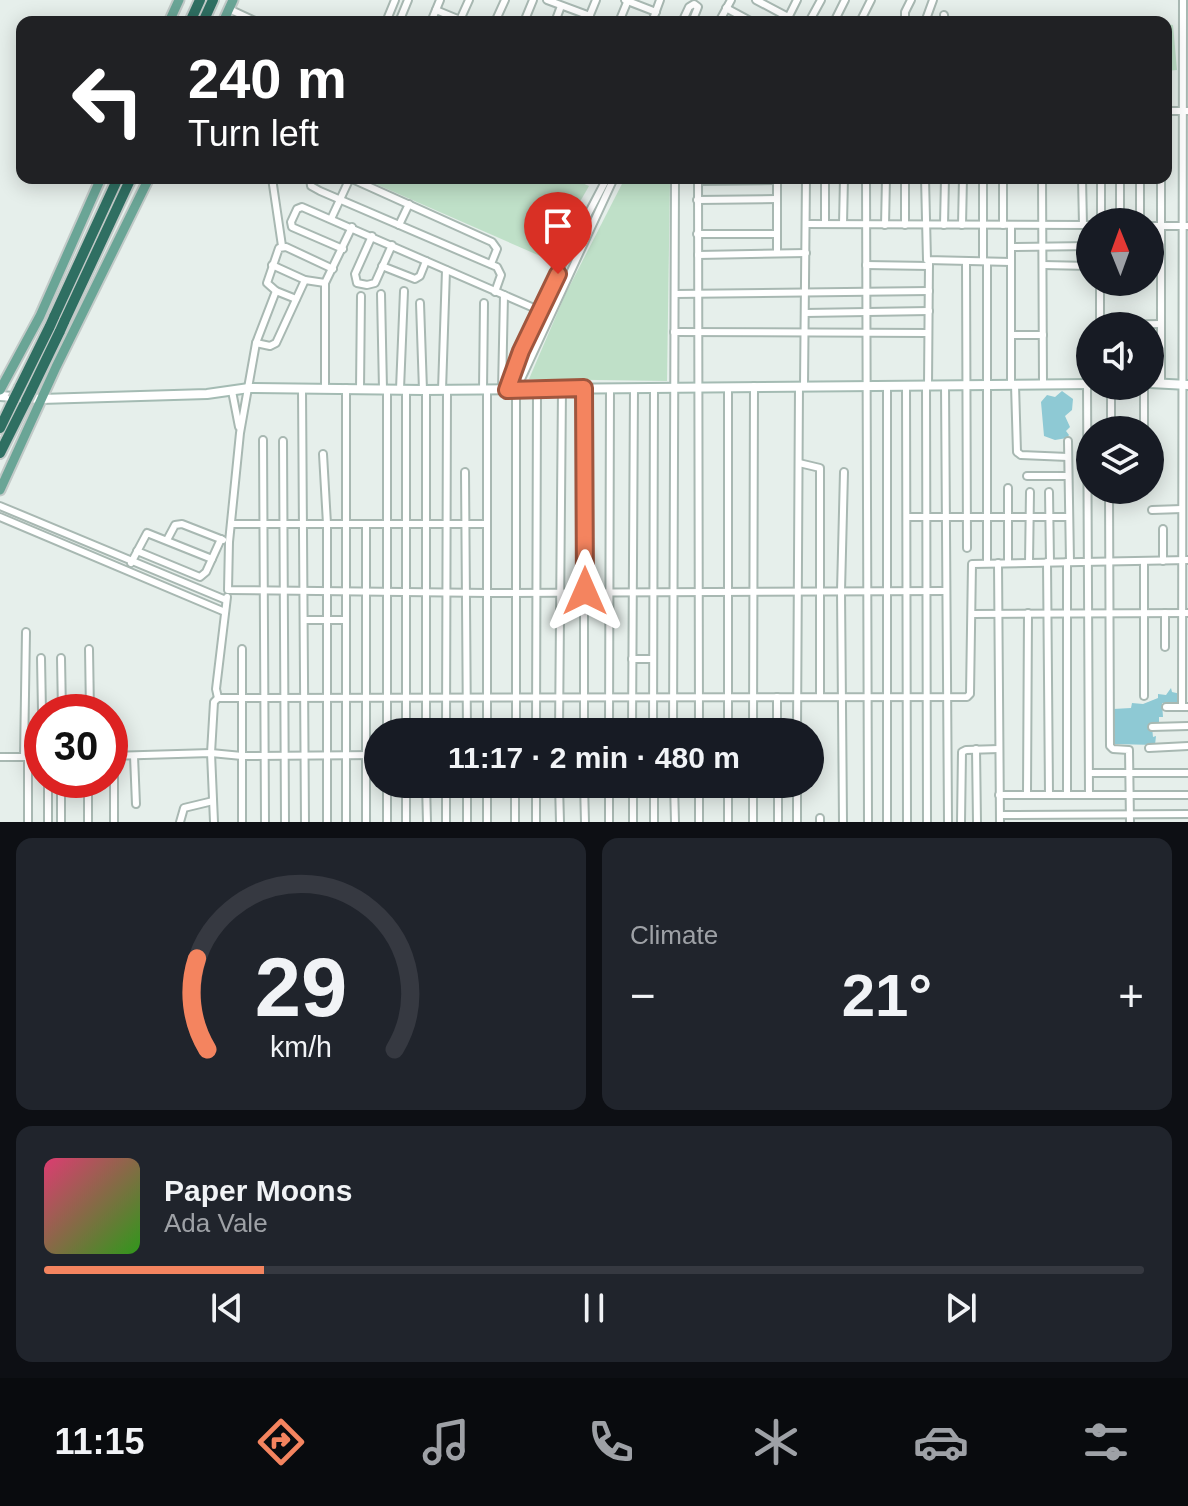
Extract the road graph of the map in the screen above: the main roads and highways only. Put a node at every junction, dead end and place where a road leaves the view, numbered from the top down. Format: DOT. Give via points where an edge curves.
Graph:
graph roads {
  1 [pos="98,184"];
  2 [pos="115,184"];
  3 [pos="128,184"];
  4 [pos="146,184"];
  5 [pos="40,316"];
  6 [pos="57,324"];
  7 [pos="75,333"];
  8 [pos="0,390"];
  9 [pos="23,394"];
  10 [pos="0,428"];
  11 [pos="0,453"];
  12 [pos="0,490"];
  1 -- 5 [label="main road"];
  2 -- 6 [label="highway"];
  3 -- 6 [label="highway"];
  4 -- 7 [label="main road"];
  5 -- 7 [label="main road"];
  5 -- 8 [label="main road"];
  6 -- 9 [label="highway"];
  7 -- 12 [label="main road"];
  9 -- 10 [label="highway"];
  9 -- 11 [label="highway"];
}
